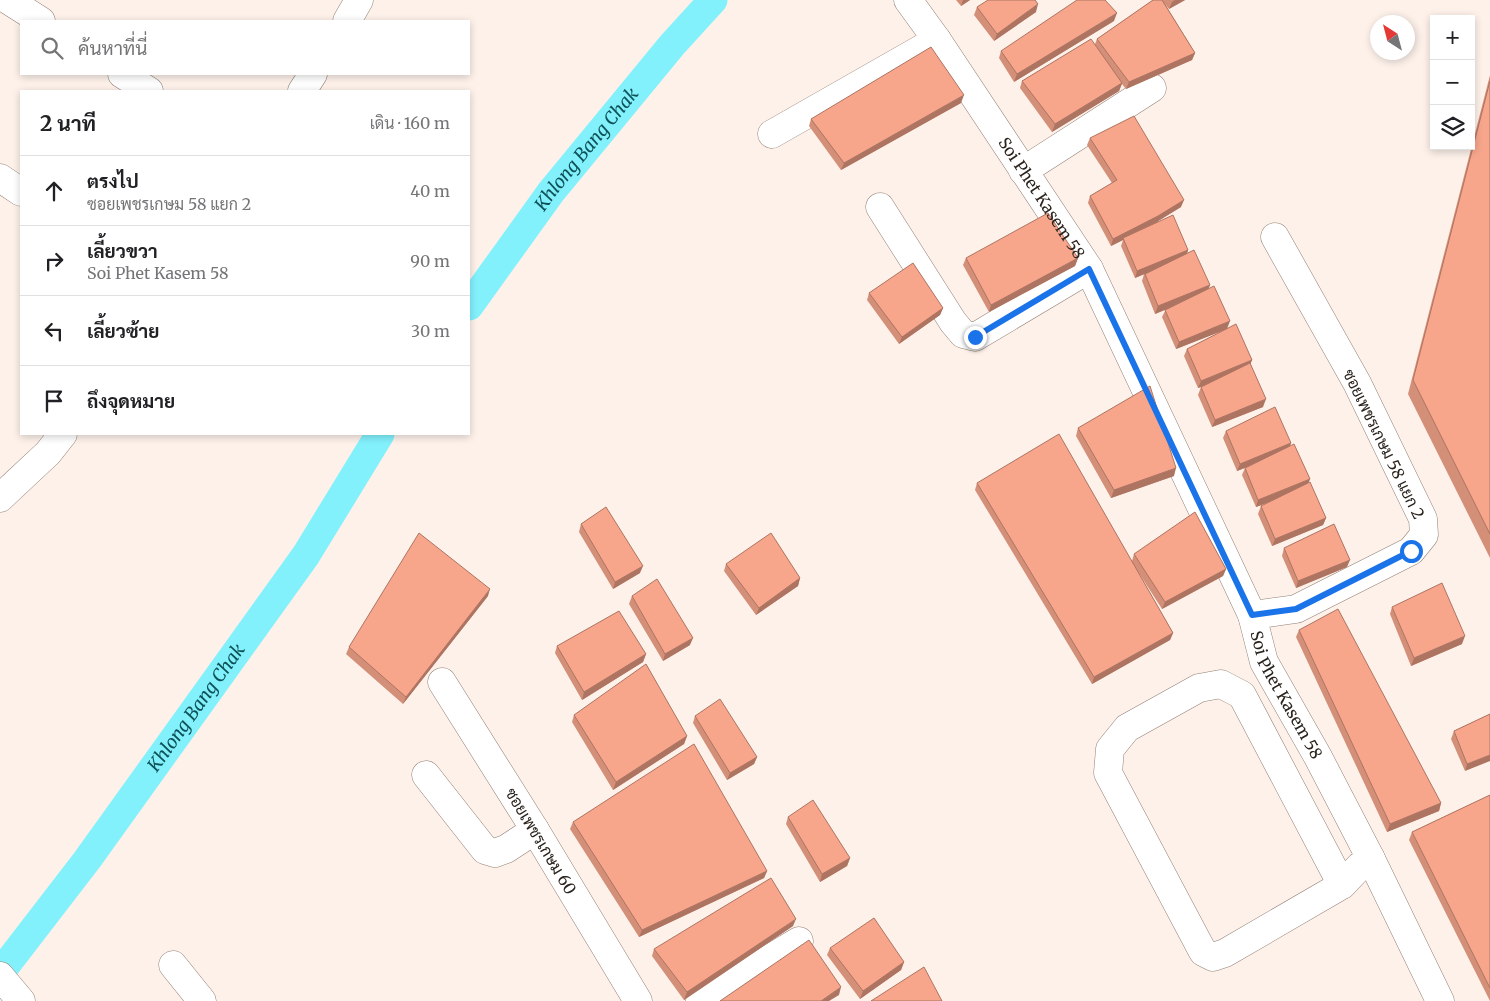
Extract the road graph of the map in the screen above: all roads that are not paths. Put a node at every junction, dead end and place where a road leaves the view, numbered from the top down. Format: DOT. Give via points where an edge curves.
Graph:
graph roads {
  1 [pos="8,0"];
  2 [pos="359,0"];
  3 [pos="908,0"];
  4 [pos="39,20"];
  5 [pos="348,20"];
  6 [pos="936,40"];
  7 [pos="124,75"];
  8 [pos="312,75"];
  9 [pos="1152,88"];
  10 [pos="146,90"];
  11 [pos="303,90"];
  12 [pos="772,134"];
  13 [pos="1023,171"];
  14 [pos="0,178"];
  15 [pos="20,191"];
  16 [pos="880,207"];
  17 [pos="1276,237"];
  18 [pos="1089,269"];
  19 [pos="61,435"];
  20 [pos="0,498"];
  21 [pos="1252,615"];
  22 [pos="442,682"];
  23 [pos="426,775"];
  24 [pos="535,830"];
  25 [pos="1371,859"];
  26 [pos="1342,885"];
  27 [pos="799,941"];
  28 [pos="173,965"];
  29 [pos="0,976"];
  30 [pos="21,1001"];
  31 [pos="202,1001"];
  32 [pos="638,1001"];
  33 [pos="700,1001"];
  34 [pos="1440,1001"];
  1 -- 4 [label="street"];
  2 -- 5 [label="street"];
  3 -- 6 [label="street, Soi Phet Kasem 58"];
  6 -- 12 [label="street"];
  6 -- 13 [label="street, Soi Phet Kasem 58"];
  7 -- 10 [label="street"];
  8 -- 11 [label="street"];
  9 -- 13 [label="street"];
  13 -- 18 [label="street, Soi Phet Kasem 58"];
  14 -- 15 [label="street"];
  16 -- 18 [label="street" via="953,322 964,334 975,337"];
  17 -- 21 [label="street, ซอยเพชรเกษม 58 แยก 2" via="1357,383 1423,519 1424,535 1411,551 1296,609"];
  18 -- 21 [label="street, Soi Phet Kasem 58"];
  19 -- 20 [label="street" via="48,453"];
  21 -- 25 [label="street, Soi Phet Kasem 58" via="1264,662"];
  22 -- 24 [label="street, ซอยเพชรเกษม 60"];
  23 -- 24 [label="street" via="485,850 495,853"];
  24 -- 32 [label="street, ซอยเพชรเกษม 60"];
  25 -- 26 [label="street"];
  25 -- 34 [label="street, Soi Phet Kasem 58"];
  26 -- 26 [label="street" via="1242,695 1221,684 1199,688 1127,728 1110,749 1108,773 1203,952 1214,957 1225,953"];
  27 -- 33 [label="street"];
  28 -- 31 [label="street"];
  29 -- 30 [label="street"];
}
